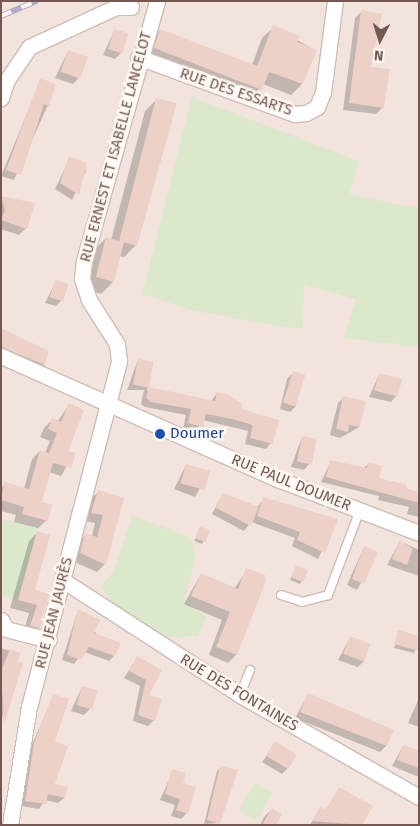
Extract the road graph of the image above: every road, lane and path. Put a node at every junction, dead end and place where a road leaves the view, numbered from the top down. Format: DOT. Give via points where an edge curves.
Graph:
graph roads {
  1 [pos="157,1"];
  2 [pos="335,1"];
  3 [pos="131,7"];
  4 [pos="138,58"];
  5 [pos="1,98"];
  6 [pos="1,356"];
  7 [pos="109,403"];
  8 [pos="360,510"];
  9 [pos="419,533"];
  10 [pos="64,581"];
  11 [pos="281,595"];
  12 [pos="1,620"];
  13 [pos="49,640"];
  14 [pos="250,670"];
  15 [pos="240,695"];
  16 [pos="419,797"];
  17 [pos="10,825"];
  1 -- 4 [label="street, RUE ERNEST ET ISABELLE LANCELOT"];
  2 -- 4 [label="street, RUE DES ESSARTS" via="323,92 317,107 306,112 295,114"];
  3 -- 5 [label="street" via="116,7 29,47 7,80"];
  4 -- 7 [label="street, RUE ERNEST ET ISABELLE LANCELOT" via="82,279 89,300 117,344 119,361"];
  6 -- 7 [label="street, RUE PAUL DOUMER"];
  7 -- 8 [label="street, RUE PAUL DOUMER" via="280,480"];
  7 -- 10 [label="street, RUE JEAN JAURÈS"];
  8 -- 9 [label="street, RUE PAUL DOUMER"];
  8 -- 11 [label="lane" via="328,595 302,602"];
  10 -- 13 [label="street, RUE JEAN JAURÈS"];
  10 -- 15 [label="street, RUE DES FONTAINES"];
  12 -- 13 [label="street" via="6,629"];
  13 -- 17 [label="street, RUE JEAN JAURÈS" via="28,706"];
  14 -- 15 [label="lane"];
  15 -- 16 [label="street, RUE DES FONTAINES"];
}
